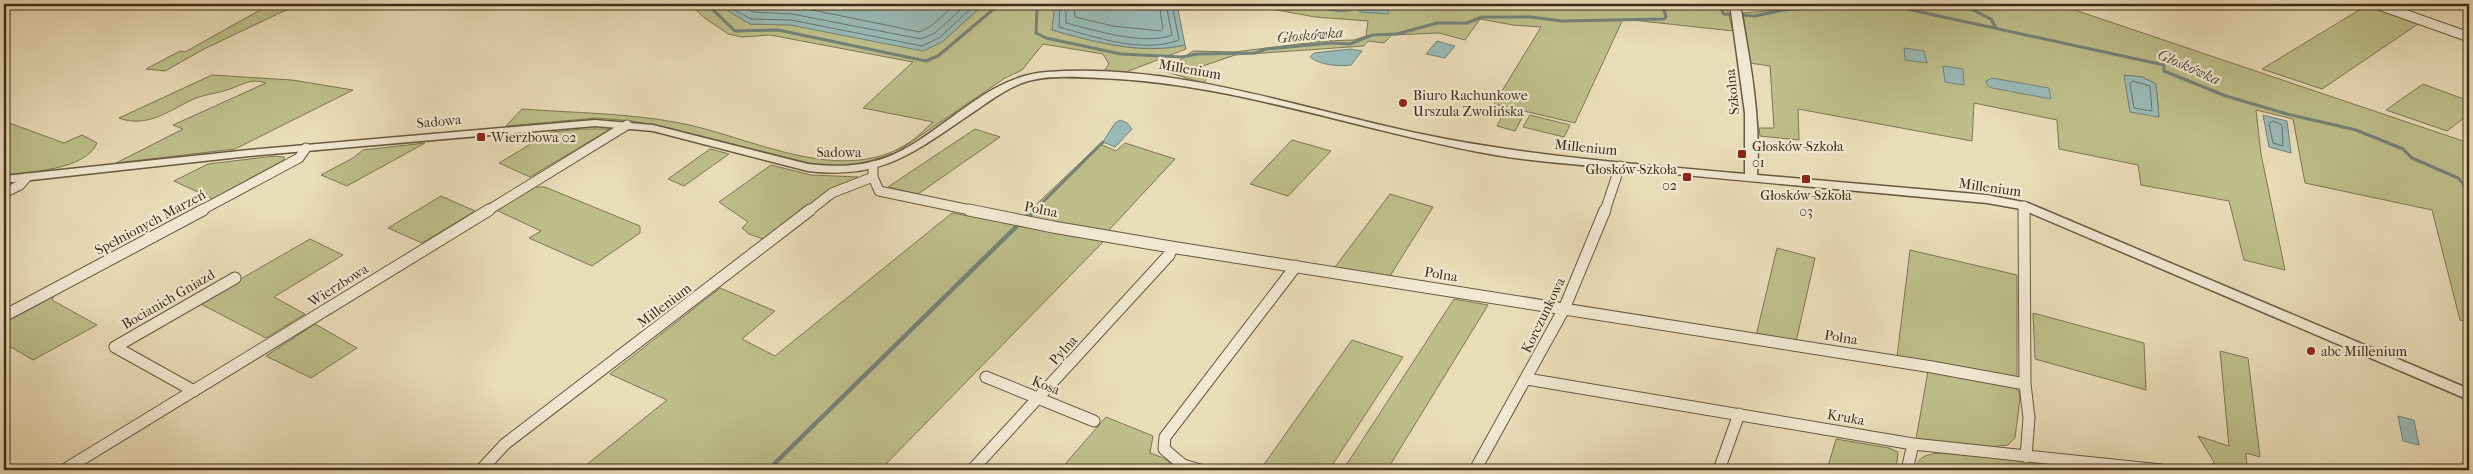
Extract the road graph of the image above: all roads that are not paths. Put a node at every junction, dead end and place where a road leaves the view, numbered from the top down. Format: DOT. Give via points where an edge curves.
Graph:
graph roads {
  1 [pos="1735,4"];
  2 [pos="2376,4"];
  3 [pos="2469,36"];
  4 [pos="626,125"];
  5 [pos="306,148"];
  6 [pos="1620,166"];
  7 [pos="873,171"];
  8 [pos="26,178"];
  9 [pos="1751,178"];
  10 [pos="4,180"];
  11 [pos="4,193"];
  12 [pos="2024,206"];
  13 [pos="1172,247"];
  14 [pos="1296,266"];
  15 [pos="235,278"];
  16 [pos="1564,309"];
  17 [pos="4,316"];
  18 [pos="986,377"];
  19 [pos="1527,379"];
  20 [pos="2025,384"];
  21 [pos="194,391"];
  22 [pos="2469,395"];
  23 [pos="1039,398"];
  24 [pos="1739,414"];
  25 [pos="1094,420"];
  26 [pos="1913,444"];
  27 [pos="2026,457"];
  28 [pos="2121,468"];
  29 [pos="64,470"];
  30 [pos="481,470"];
  31 [pos="972,470"];
  32 [pos="1200,470"];
  33 [pos="1475,470"];
  34 [pos="1719,470"];
  35 [pos="1907,470"];
  36 [pos="2161,470"];
  1 -- 9 [label="street, Szkolna" via="1754,157"];
  2 -- 3 [label="street"];
  4 -- 5 [label="street, Sadowa" via="578,124"];
  4 -- 7 [label="street, Sadowa" via="660,130 808,167"];
  4 -- 21 [label="street, Wierzbowa"];
  5 -- 8 [label="street, Sadowa"];
  5 -- 17 [label="street, Spełnionych Marzeń" via="299,158"];
  6 -- 7 [label="street, Millenium" via="1466,147 1176,81 1065,74 1035,76 1012,83"];
  6 -- 9 [label="street, Millenium"];
  6 -- 16 [label="street, Korczunkowa" via="1597,233"];
  7 -- 13 [label="street, Polna" via="879,191 1053,227"];
  7 -- 30 [label="street, Millenium" via="832,193 506,444"];
  8 -- 10 [label="street, Sadowa"];
  8 -- 11 [label="street"];
  9 -- 12 [label="street, Millenium" via="1987,199"];
  12 -- 20 [label="street"];
  12 -- 22 [label="street, Millenium"];
  13 -- 14 [label="street, Polna"];
  13 -- 23 [label="street, Pylna" via="1169,255"];
  14 -- 16 [label="street, Polna"];
  14 -- 32 [label="street" via="1165,437 1164,449 1183,464"];
  15 -- 21 [label="street, Bocianich Gniazd" via="115,347"];
  16 -- 19 [label="street, Korczunkowa"];
  16 -- 20 [label="street, Polna" via="1932,366"];
  18 -- 23 [label="street, Kosa"];
  19 -- 24 [label="street, Kruka"];
  19 -- 33 [label="street, Korczunkowa"];
  20 -- 27 [label="street" via="2029,418"];
  21 -- 29 [label="street, Wierzbowa"];
  23 -- 25 [label="street, Kosa"];
  23 -- 31 [label="street, Pylna"];
  24 -- 26 [label="street, Kruka"];
  24 -- 34 [label="street"];
  26 -- 27 [label="street, Kruka"];
  26 -- 35 [label="street"];
  27 -- 28 [label="street, Kruka"];
  28 -- 36 [label="street, Kruka"];
}
